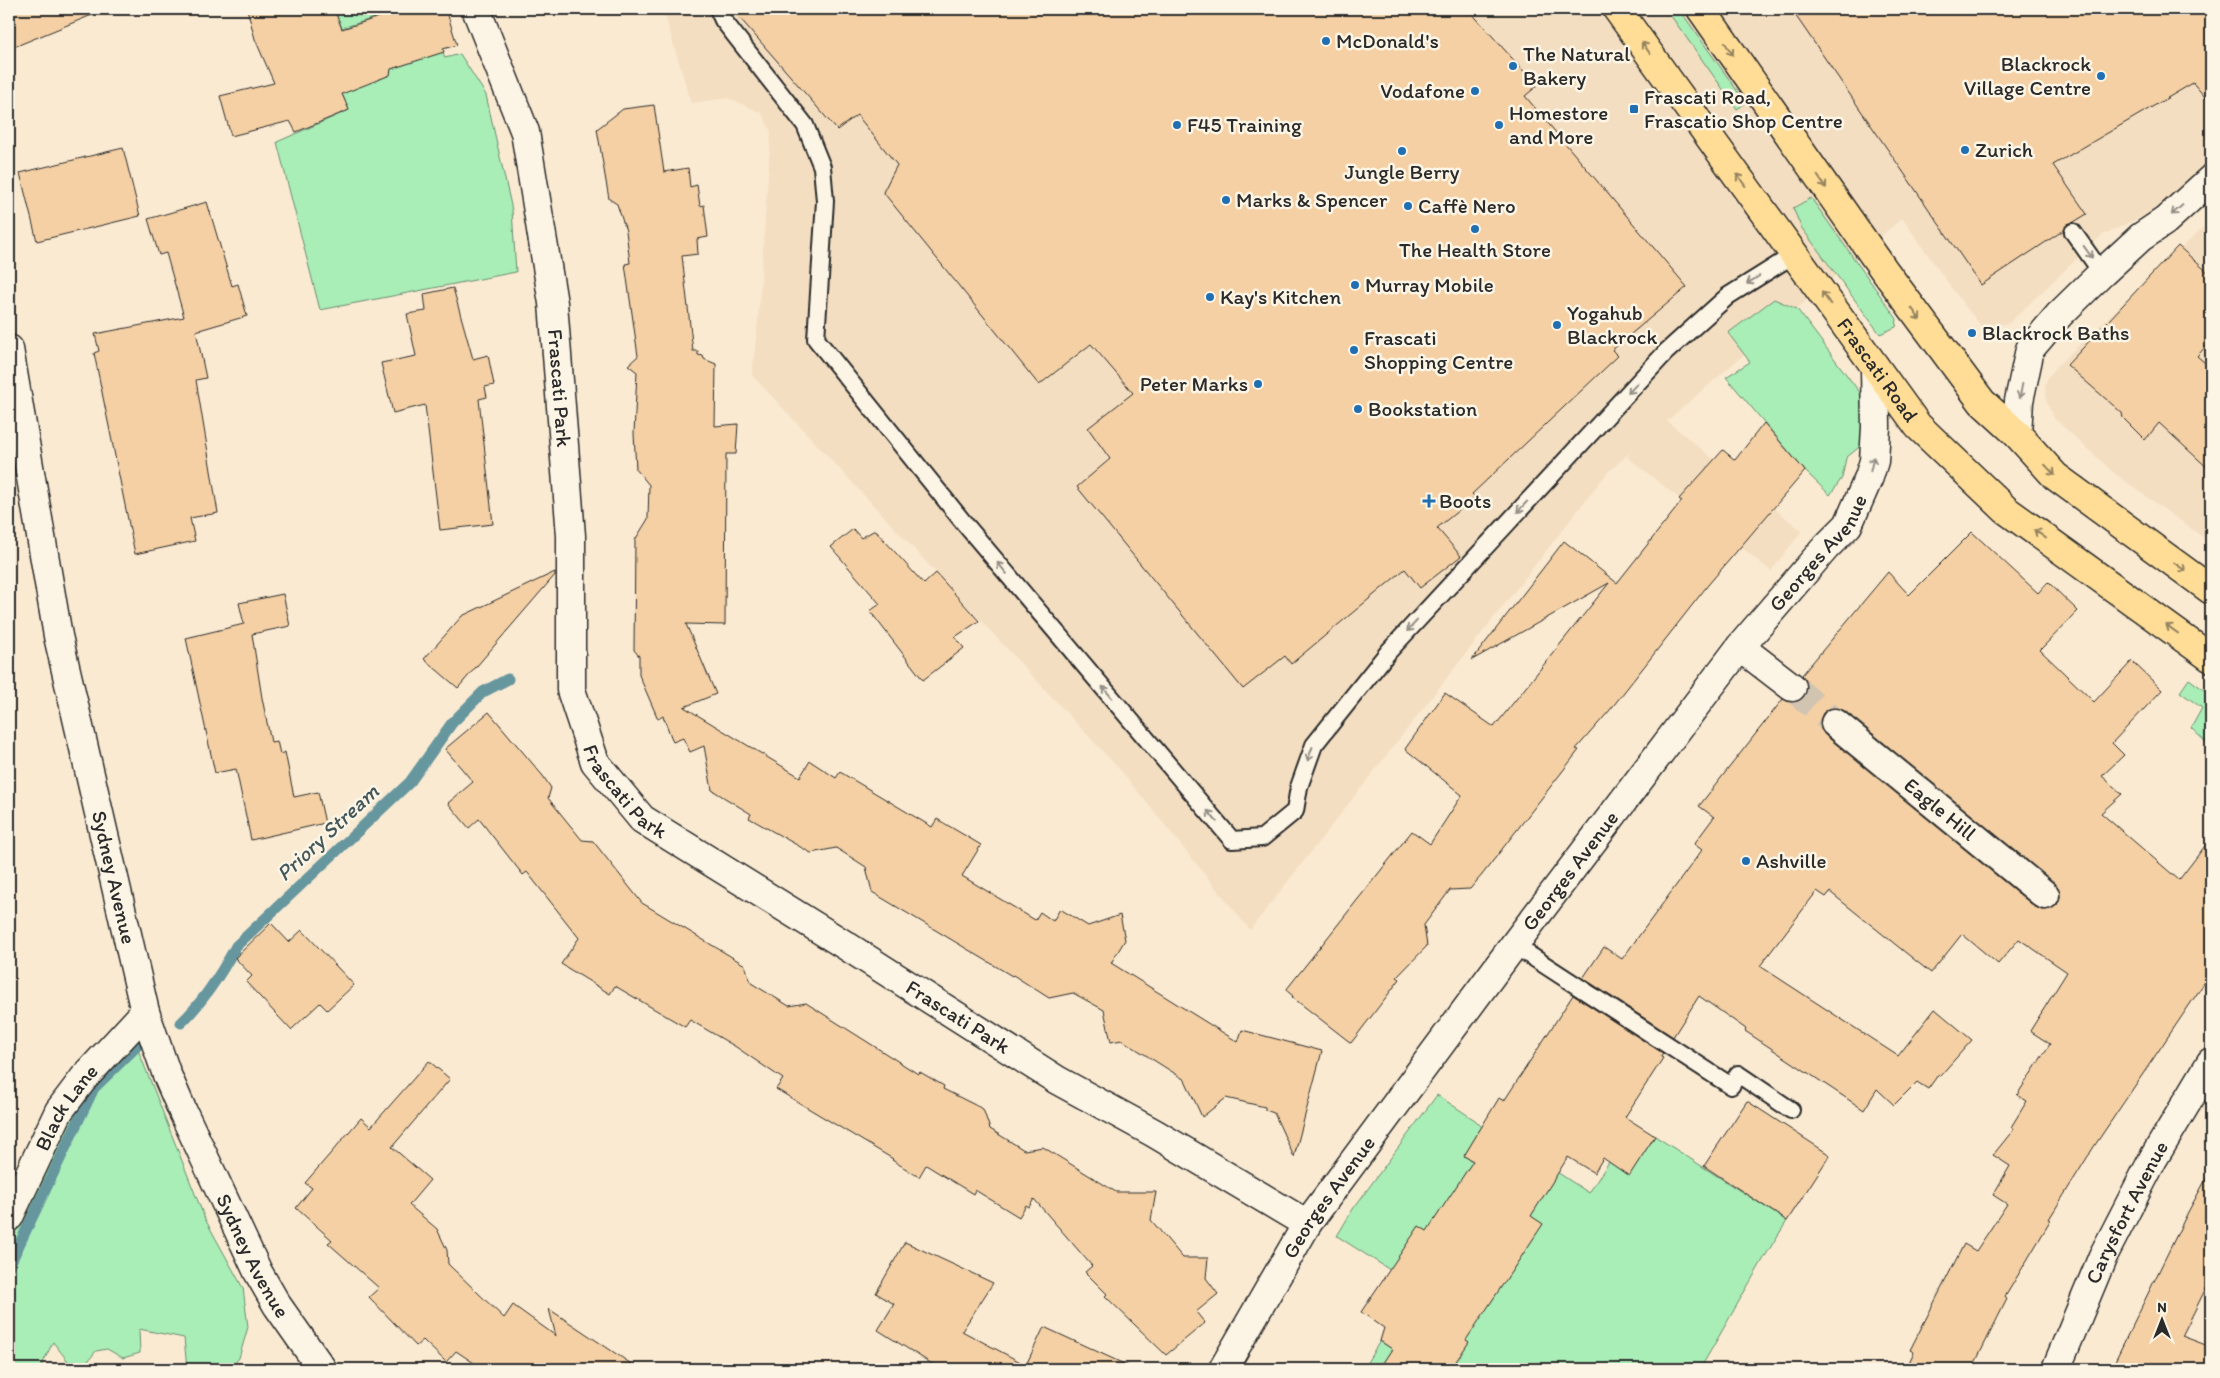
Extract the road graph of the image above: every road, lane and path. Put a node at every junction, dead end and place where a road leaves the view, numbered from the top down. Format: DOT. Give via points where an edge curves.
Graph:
graph roads {
  1 [pos="476,9"];
  2 [pos="718,9"];
  3 [pos="1617,9"];
  4 [pos="1701,9"];
  5 [pos="2211,179"];
  6 [pos="2073,232"];
  7 [pos="1794,254"];
  8 [pos="2102,273"];
  9 [pos="9,349"];
  10 [pos="1874,367"];
  11 [pos="2017,434"];
  12 [pos="2211,590"];
  13 [pos="1740,647"];
  14 [pos="2211,658"];
  15 [pos="1792,687"];
  16 [pos="1835,723"];
  17 [pos="2045,895"];
  18 [pos="1514,945"];
  19 [pos="145,1012"];
  20 [pos="2211,1062"];
  21 [pos="1791,1110"];
  22 [pos="9,1217"];
  23 [pos="1307,1224"];
  24 [pos="322,1369"];
  25 [pos="1223,1369"];
  26 [pos="2056,1369"];
  1 -- 23 [label="street, Frascati Park" via="525,132 553,303 571,536 571,690 595,762 642,819 1057,1080"];
  7 -- 2 [label="lane, one-way" via="1728,296 1666,352 1389,650 1314,745 1299,787 1295,811 1262,838 1232,840 964,523 816,339 825,201 822,167 805,125"];
  7 -- 3 [label="highway, Frascati Road, one-way"];
  4 -- 11 [label="highway, one-way" via="1953,365 1982,402"];
  5 -- 8 [label="street, one-way"];
  6 -- 8 [label="lane, one-way"];
  10 -- 7 [label="highway, Frascati Road, one-way"];
  8 -- 11 [label="street, one-way" via="2030,349 2018,401"];
  9 -- 19 [label="street, Sydney Avenue" via="58,636"];
  13 -- 10 [label="street, Georges Avenue, one-way" via="1848,525 1874,461"];
  14 -- 10 [label="highway, Frascati Road, one-way" via="2006,510 1918,426"];
  11 -- 12 [label="highway, one-way" via="2055,476"];
  13 -- 15 [label="street"];
  13 -- 18 [label="street, Georges Avenue"];
  16 -- 17 [label="street, Eagle Hill"];
  18 -- 21 [label="lane" via="1731,1086 1738,1074"];
  18 -- 23 [label="street, Georges Avenue"];
  19 -- 22 [label="street, Black Lane" via="84,1078 59,1111"];
  19 -- 24 [label="street, Sydney Avenue" via="183,1112 258,1272"];
  20 -- 26 [label="street, Carysfort Avenue" via="2153,1159 2108,1247"];
  23 -- 25 [label="street, Georges Avenue"];
}
